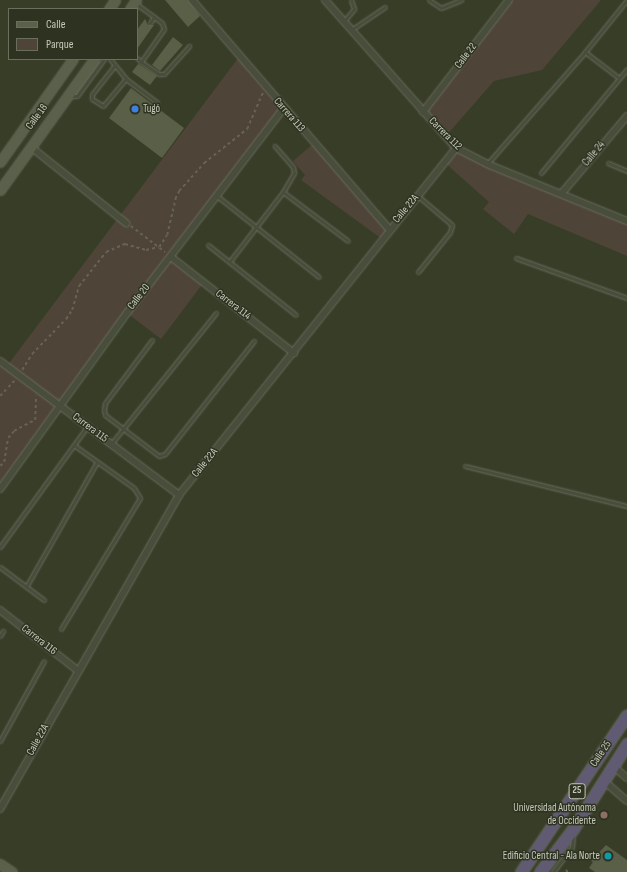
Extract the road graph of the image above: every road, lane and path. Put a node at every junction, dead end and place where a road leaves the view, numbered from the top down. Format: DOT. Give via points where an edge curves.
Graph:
graph roads {
  1 [pos="192,0"];
  2 [pos="351,0"];
  3 [pos="429,0"];
  4 [pos="461,0"];
  5 [pos="509,0"];
  6 [pos="626,0"];
  7 [pos="327,1"];
  8 [pos="134,4"];
  9 [pos="385,7"];
  10 [pos="154,17"];
  11 [pos="343,21"];
  12 [pos="150,22"];
  13 [pos="351,30"];
  14 [pos="190,46"];
  15 [pos="586,52"];
  16 [pos="138,59"];
  17 [pos="72,60"];
  18 [pos="93,60"];
  19 [pos="103,60"];
  20 [pos="111,60"];
  21 [pos="141,62"];
  22 [pos="115,65"];
  23 [pos="627,69"];
  24 [pos="619,78"];
  25 [pos="126,79"];
  26 [pos="264,86"];
  27 [pos="68,96"];
  28 [pos="157,102"];
  29 [pos="283,109"];
  30 [pos="423,112"];
  31 [pos="627,116"];
  32 [pos="275,146"];
  33 [pos="30,147"];
  34 [pos="456,148"];
  35 [pos="0,162"];
  36 [pos="608,163"];
  37 [pos="487,164"];
  38 [pos="627,171"];
  39 [pos="541,173"];
  40 [pos="0,190"];
  41 [pos="283,192"];
  42 [pos="562,193"];
  43 [pos="217,195"];
  44 [pos="417,195"];
  45 [pos="627,221"];
  46 [pos="126,223"];
  47 [pos="256,226"];
  48 [pos="388,229"];
  49 [pos="348,241"];
  50 [pos="208,245"];
  51 [pos="159,247"];
  52 [pos="171,257"];
  53 [pos="516,258"];
  54 [pos="230,261"];
  55 [pos="418,272"];
  56 [pos="319,277"];
  57 [pos="627,298"];
  58 [pos="216,313"];
  59 [pos="296,315"];
  60 [pos="152,340"];
  61 [pos="254,341"];
  62 [pos="294,353"];
  63 [pos="0,361"];
  64 [pos="18,375"];
  65 [pos="39,391"];
  66 [pos="0,396"];
  67 [pos="61,407"];
  68 [pos="87,426"];
  69 [pos="123,429"];
  70 [pos="111,444"];
  71 [pos="74,445"];
  72 [pos="97,462"];
  73 [pos="0,466"];
  74 [pos="465,466"];
  75 [pos="0,489"];
  76 [pos="179,495"];
  77 [pos="627,506"];
  78 [pos="0,547"];
  79 [pos="0,567"];
  80 [pos="26,587"];
  81 [pos="44,600"];
  82 [pos="0,610"];
  83 [pos="61,629"];
  84 [pos="3,631"];
  85 [pos="0,636"];
  86 [pos="44,661"];
  87 [pos="77,670"];
  88 [pos="627,715"];
  89 [pos="0,741"];
  90 [pos="627,744"];
  91 [pos="613,766"];
  92 [pos="627,778"];
  93 [pos="604,781"];
  94 [pos="627,801"];
  95 [pos="0,809"];
  96 [pos="573,829"];
  97 [pos="0,864"];
  98 [pos="566,870"];
  99 [pos="12,872"];
  100 [pos="520,872"];
  101 [pos="540,872"];
  102 [pos="553,872"];
  103 [pos="568,872"];
  1 -- 26 [label="street, Carrera 113"];
  2 -- 11 [label="lane" via="354,9"];
  3 -- 4 [label="lane" via="441,8"];
  5 -- 30 [label="street, Calle 22"];
  6 -- 15 [label="lane"];
  7 -- 11 [label="street, Carrera 112"];
  8 -- 10 [label="lane"];
  9 -- 13 [label="lane"];
  10 -- 12 [label="lane"];
  10 -- 21 [label="lane" via="162,23 164,29"];
  11 -- 13 [label="street, Carrera 112"];
  13 -- 30 [label="street, Carrera 112"];
  14 -- 21 [label="lane" via="164,74 159,74"];
  15 -- 24 [label="lane"];
  15 -- 37 [label="lane"];
  16 -- 21 [label="lane"];
  17 -- 35 [label="main road, Calle 18"];
  18 -- 27 [label="main road, Calle 18"];
  19 -- 27 [label="lane" via="77,96"];
  20 -- 22 [label="lane"];
  22 -- 25 [label="lane"];
  22 -- 25 [label="lane" via="92,94 92,99 103,106"];
  23 -- 24 [label="lane"];
  24 -- 39 [label="lane"];
  25 -- 28 [label="lane"];
  26 -- 29 [label="street, Carrera 113"];
  26 -- 51 [label="path" via="248,128 204,163 179,191 167,235"];
  27 -- 33 [label="main road, Calle 18"];
  29 -- 43 [label="street, Calle 20"];
  29 -- 48 [label="street, Carrera 113"];
  30 -- 34 [label="street, Carrera 112"];
  31 -- 42 [label="street, Calle 24"];
  32 -- 41 [label="lane" via="295,171"];
  33 -- 40 [label="main road, Calle 18"];
  33 -- 46 [label="street"];
  34 -- 37 [label="street, Carrera 112"];
  34 -- 44 [label="street, Calle 22A"];
  36 -- 38 [label="lane"];
  37 -- 42 [label="street, Carrera 112"];
  41 -- 47 [label="lane"];
  41 -- 49 [label="lane"];
  42 -- 45 [label="street, Carrera 112"];
  43 -- 47 [label="lane"];
  43 -- 52 [label="street, Calle 20"];
  44 -- 48 [label="street, Calle 22A"];
  44 -- 55 [label="lane" via="452,225 450,232"];
  46 -- 51 [label="path"];
  47 -- 54 [label="lane"];
  47 -- 56 [label="lane"];
  48 -- 62 [label="street, Calle 22A"];
  50 -- 54 [label="lane"];
  51 -- 52 [label="path"];
  51 -- 64 [label="path" via="146,250 125,244 106,252 79,286 72,310 66,319 32,354"];
  52 -- 62 [label="street, Carrera 114"];
  52 -- 67 [label="street, Calle 20" via="127,312"];
  53 -- 57 [label="lane"];
  54 -- 59 [label="lane"];
  58 -- 69 [label="lane"];
  60 -- 69 [label="lane" via="105,403 105,415"];
  61 -- 69 [label="lane" via="163,456"];
  62 -- 76 [label="street, Calle 22A"];
  63 -- 64 [label="street, Carrera 115"];
  64 -- 65 [label="street, Carrera 115"];
  64 -- 66 [label="path"];
  65 -- 67 [label="street, Carrera 115"];
  65 -- 73 [label="path" via="34,398 37,413 35,420 14,431 8,438 4,462"];
  67 -- 68 [label="street, Carrera 115"];
  67 -- 75 [label="street, Calle 20"];
  68 -- 70 [label="street, Carrera 115"];
  68 -- 71 [label="lane"];
  69 -- 70 [label="lane"];
  70 -- 76 [label="street, Carrera 115"];
  71 -- 72 [label="lane"];
  71 -- 78 [label="lane"];
  72 -- 80 [label="lane"];
  72 -- 83 [label="lane" via="134,488 140,498"];
  74 -- 77 [label="lane"];
  76 -- 87 [label="street, Calle 22A"];
  79 -- 80 [label="lane"];
  80 -- 81 [label="lane"];
  82 -- 87 [label="street, Carrera 116"];
  84 -- 85 [label="lane"];
  86 -- 89 [label="lane"];
  87 -- 95 [label="street, Calle 22A"];
  88 -- 100 [label="highway, Calle 25 / 25"];
  90 -- 91 [label="highway, Calle 25 / 25"];
  91 -- 92 [label="street"];
  91 -- 93 [label="highway, Calle 25 / 25"];
  93 -- 94 [label="street"];
  93 -- 96 [label="highway, Calle 25 / 25"];
  96 -- 101 [label="highway, Calle 25 / 25"];
  96 -- 102 [label="lane" via="572,846"];
  97 -- 99 [label="main road"];
  98 -- 103 [label="path"];
}
